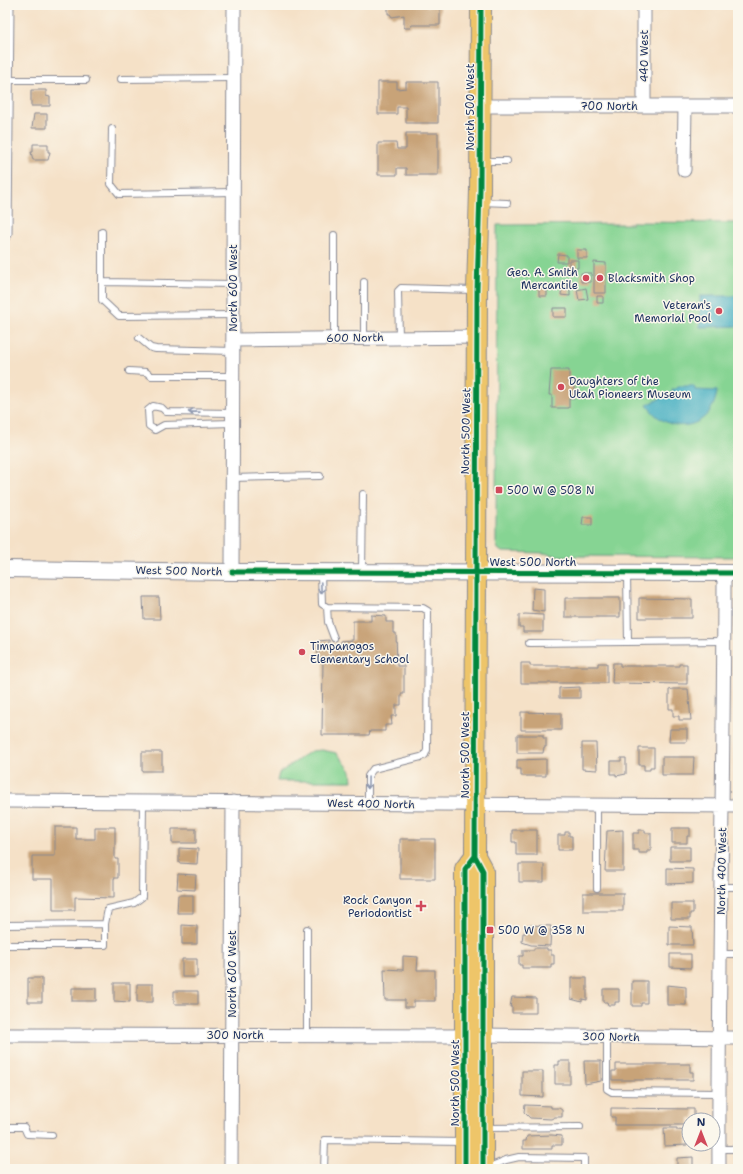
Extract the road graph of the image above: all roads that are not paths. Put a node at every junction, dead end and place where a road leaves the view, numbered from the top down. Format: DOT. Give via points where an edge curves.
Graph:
graph roads {
  1 [pos="7,5"];
  2 [pos="234,5"];
  3 [pos="481,5"];
  4 [pos="644,5"];
  5 [pos="6,53"];
  6 [pos="234,78"];
  7 [pos="121,79"];
  8 [pos="7,80"];
  9 [pos="86,80"];
  10 [pos="480,106"];
  11 [pos="644,106"];
  12 [pos="685,106"];
  13 [pos="738,106"];
  14 [pos="112,129"];
  15 [pos="480,161"];
  16 [pos="507,161"];
  17 [pos="684,170"];
  18 [pos="233,192"];
  19 [pos="480,202"];
  20 [pos="507,203"];
  21 [pos="102,232"];
  22 [pos="5,234"];
  23 [pos="334,235"];
  24 [pos="102,282"];
  25 [pos="364,282"];
  26 [pos="233,284"];
  27 [pos="477,290"];
  28 [pos="233,315"];
  29 [pos="139,338"];
  30 [pos="364,338"];
  31 [pos="399,338"];
  32 [pos="478,338"];
  33 [pos="334,339"];
  34 [pos="233,345"];
  35 [pos="129,371"];
  36 [pos="232,376"];
  37 [pos="232,418"];
  38 [pos="320,476"];
  39 [pos="232,478"];
  40 [pos="364,494"];
  41 [pos="5,569"];
  42 [pos="232,572"];
  43 [pos="321,572"];
  44 [pos="362,572"];
  45 [pos="475,572"];
  46 [pos="627,573"];
  47 [pos="731,573"];
  48 [pos="324,606"];
  49 [pos="334,638"];
  50 [pos="724,641"];
  51 [pos="628,642"];
  52 [pos="529,643"];
  53 [pos="5,801"];
  54 [pos="143,802"];
  55 [pos="233,802"];
  56 [pos="368,804"];
  57 [pos="475,805"];
  58 [pos="597,805"];
  59 [pos="723,806"];
  60 [pos="738,806"];
  61 [pos="721,887"];
  62 [pos="738,887"];
  63 [pos="597,888"];
  64 [pos="105,924"];
  65 [pos="5,925"];
  66 [pos="307,929"];
  67 [pos="5,945"];
  68 [pos="720,954"];
  69 [pos="738,954"];
  70 [pos="5,1035"];
  71 [pos="232,1035"];
  72 [pos="307,1036"];
  73 [pos="474,1036"];
  74 [pos="607,1038"];
  75 [pos="718,1038"];
  76 [pos="738,1038"];
  77 [pos="719,1093"];
  78 [pos="719,1112"];
  79 [pos="580,1126"];
  80 [pos="5,1127"];
  81 [pos="483,1128"];
  82 [pos="52,1135"];
  83 [pos="465,1142"];
  84 [pos="738,1149"];
  85 [pos="721,1150"];
  86 [pos="719,1152"];
  87 [pos="231,1169"];
  88 [pos="324,1169"];
  89 [pos="465,1169"];
  90 [pos="484,1169"];
  91 [pos="584,1169"];
  92 [pos="719,1169"];
  1 -- 5 [label="street"];
  2 -- 6 [label="street, North 600 West"];
  3 -- 10 [label="main road, North 500 West"];
  4 -- 11 [label="street, 440 West"];
  5 -- 8 [label="street"];
  6 -- 7 [label="lane"];
  6 -- 18 [label="street, North 600 West"];
  8 -- 9 [label="lane"];
  8 -- 22 [label="street"];
  10 -- 11 [label="street, 700 North"];
  10 -- 15 [label="main road, North 500 West"];
  11 -- 12 [label="street, 700 North"];
  12 -- 13 [label="street, 700 North"];
  12 -- 17 [label="street"];
  14 -- 18 [label="lane" via="110,184 119,194"];
  15 -- 16 [label="lane"];
  15 -- 19 [label="main road, North 500 West"];
  18 -- 26 [label="street, North 600 West"];
  19 -- 20 [label="lane"];
  19 -- 27 [label="main road, North 500 West"];
  21 -- 24 [label="lane"];
  23 -- 33 [label="lane"];
  24 -- 26 [label="lane"];
  24 -- 28 [label="lane" via="102,300 119,316"];
  25 -- 30 [label="lane"];
  26 -- 28 [label="street, North 600 West"];
  27 -- 31 [label="lane" via="401,288 398,291"];
  27 -- 32 [label="main road, North 500 West"];
  28 -- 34 [label="street, North 600 West"];
  29 -- 34 [label="lane" via="156,350"];
  30 -- 31 [label="street, 600 North"];
  30 -- 33 [label="street, 600 North"];
  31 -- 32 [label="street, 600 North"];
  32 -- 45 [label="main road, North 500 West"];
  33 -- 34 [label="street, 600 North"];
  34 -- 36 [label="street, North 600 West"];
  35 -- 36 [label="lane" via="146,372 151,376"];
  36 -- 37 [label="street, North 600 West"];
  37 -- 37 [label="lane, one-way" via="166,412 153,406 148,410 148,426 155,430 164,425"];
  37 -- 39 [label="street, North 600 West"];
  38 -- 39 [label="lane"];
  39 -- 42 [label="street, North 600 West"];
  40 -- 44 [label="lane"];
  41 -- 42 [label="street, West 500 North"];
  42 -- 43 [label="street, West 500 North"];
  43 -- 44 [label="street, West 500 North"];
  43 -- 48 [label="lane, one-way"];
  44 -- 45 [label="street, West 500 North"];
  45 -- 46 [label="street, West 500 North"];
  45 -- 57 [label="main road, North 500 West"];
  46 -- 47 [label="street, West 500 North"];
  46 -- 51 [label="lane"];
  47 -- 50 [label="street, North 400 West"];
  48 -- 49 [label="lane"];
  48 -- 56 [label="lane, one-way" via="423,608 428,611 427,750 425,756 373,769 368,776"];
  50 -- 51 [label="lane"];
  50 -- 59 [label="street, North 400 West"];
  51 -- 52 [label="lane"];
  53 -- 54 [label="street, West 400 North"];
  54 -- 55 [label="street, West 400 North"];
  54 -- 64 [label="lane" via="142,897 134,903 108,909"];
  55 -- 56 [label="street, West 400 North"];
  55 -- 71 [label="street, North 600 West"];
  56 -- 57 [label="street, West 400 North"];
  57 -- 58 [label="street, West 400 North"];
  57 -- 73 [label="main road, North 500 West" via="475,856 465,870"];
  58 -- 59 [label="street, West 400 North"];
  58 -- 63 [label="lane"];
  59 -- 60 [label="street, West 400 North"];
  59 -- 61 [label="street, North 400 West"];
  61 -- 62 [label="lane"];
  61 -- 68 [label="street, North 400 West"];
  64 -- 65 [label="lane"];
  64 -- 67 [label="lane" via="105,945"];
  66 -- 72 [label="lane"];
  68 -- 69 [label="lane"];
  68 -- 75 [label="street, North 400 West"];
  70 -- 71 [label="street, 300 North"];
  71 -- 72 [label="street, 300 North"];
  71 -- 87 [label="street, North 600 West"];
  72 -- 73 [label="street, 300 North"];
  73 -- 74 [label="street, 300 North"];
  73 -- 81 [label="main road, North 500 West"];
  73 -- 83 [label="main road, North 500 West"];
  74 -- 75 [label="street, 300 North"];
  74 -- 77 [label="lane" via="607,1089 612,1092"];
  75 -- 76 [label="street, 300 North"];
  75 -- 77 [label="street, North 400 West"];
  77 -- 78 [label="street, North 400 West"];
  79 -- 81 [label="lane"];
  80 -- 82 [label="lane" via="24,1127 27,1134"];
  81 -- 90 [label="main road, North 500 West"];
  83 -- 88 [label="lane" via="325,1140"];
  83 -- 89 [label="main road, North 500 West"];
  84 -- 85 [label="lane"];
  86 -- 92 [label="street, North 400 West"];
  90 -- 91 [label="lane" via="519,1157 584,1158"];
}
